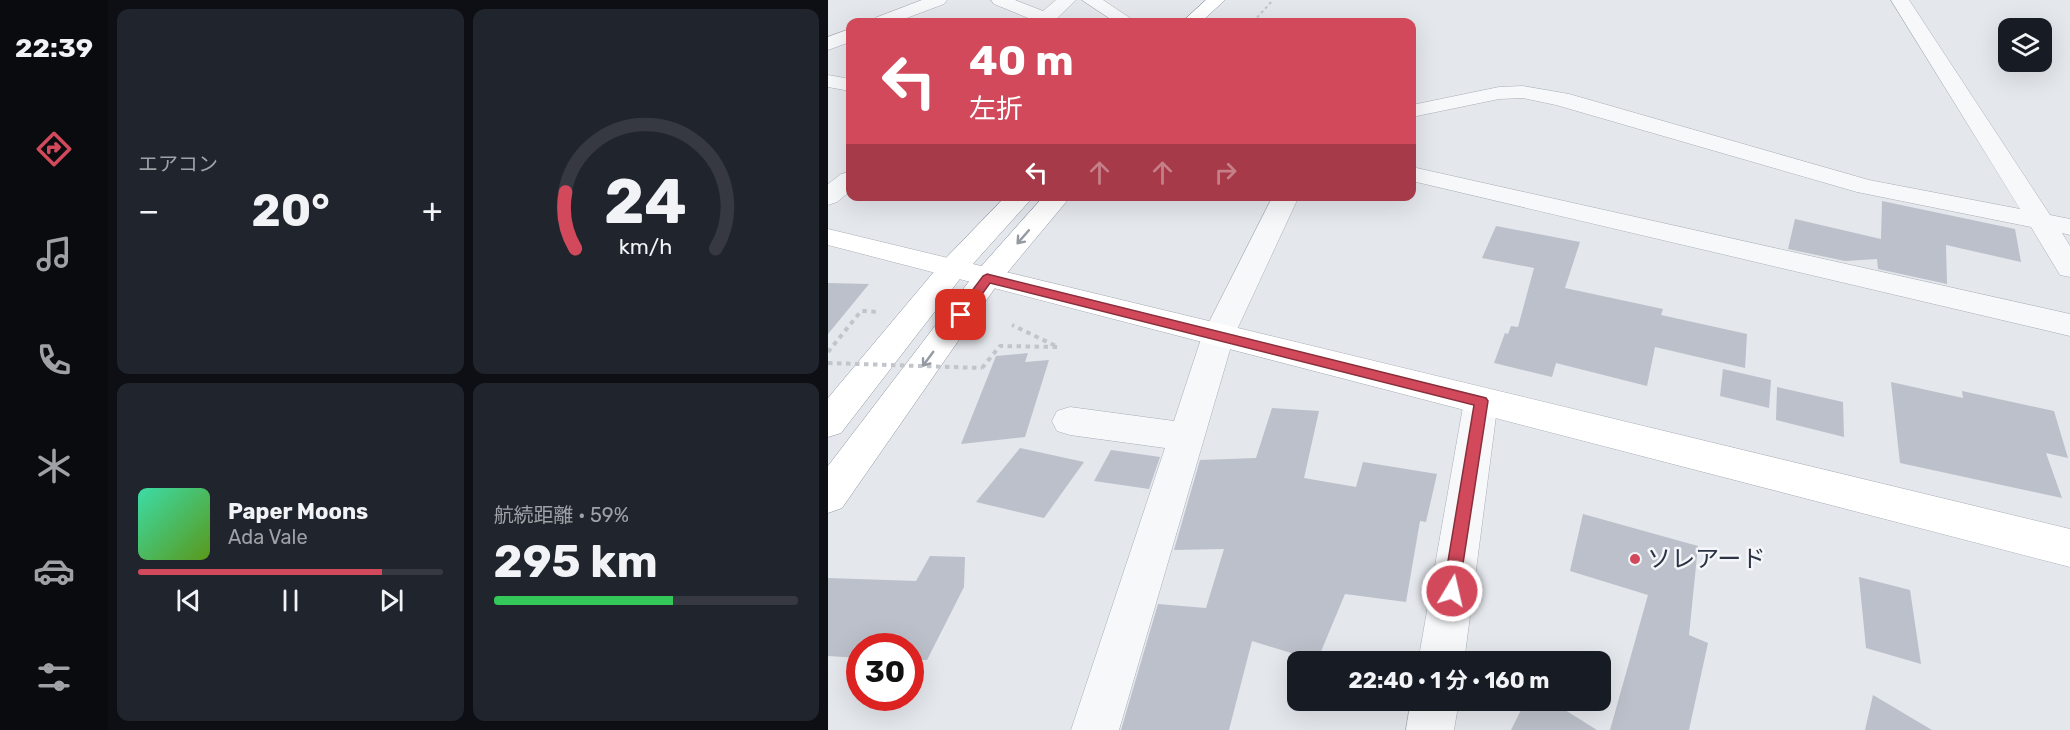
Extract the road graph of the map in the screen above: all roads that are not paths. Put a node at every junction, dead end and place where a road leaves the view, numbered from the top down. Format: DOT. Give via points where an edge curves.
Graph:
graph roads {
  1 [pos="938,0"];
  2 [pos="1000,0"];
  3 [pos="1067,0"];
  4 [pos="1091,0"];
  5 [pos="1900,0"];
  6 [pos="1223,4"];
  7 [pos="892,18"];
  8 [pos="1038,18"];
  9 [pos="1047,18"];
  10 [pos="1120,18"];
  11 [pos="1198,18"];
  12 [pos="1216,18"];
  13 [pos="846,37"];
  14 [pos="828,44"];
  15 [pos="828,81"];
  16 [pos="846,84"];
  17 [pos="1416,110"];
  18 [pos="1416,175"];
  19 [pos="846,182"];
  20 [pos="828,197"];
  21 [pos="1016,201"];
  22 [pos="1054,201"];
  23 [pos="1284,201"];
  24 [pos="2041,221"];
  25 [pos="2070,227"];
  26 [pos="828,237"];
  27 [pos="953,268"];
  28 [pos="2070,268"];
  29 [pos="987,278"];
  30 [pos="2070,325"];
  31 [pos="1218,336"];
  32 [pos="1481,401"];
  33 [pos="1070,421"];
  34 [pos="828,423"];
  35 [pos="1188,437"];
  36 [pos="828,496"];
  37 [pos="2070,548"];
  38 [pos="1443,651"];
  39 [pos="1433,711"];
  40 [pos="1095,730"];
  41 [pos="1430,730"];
  1 -- 7 [label="street"];
  2 -- 8 [label="street"];
  3 -- 9 [label="street"];
  4 -- 10 [label="street"];
  5 -- 24 [label="street"];
  6 -- 11 [label="main road"];
  6 -- 12 [label="main road"];
  13 -- 14 [label="street"];
  15 -- 16 [label="street"];
  17 -- 24 [label="street" via="1499,93 1523,92 1561,99 1866,188"];
  18 -- 30 [label="street"];
  19 -- 20 [label="street"];
  21 -- 27 [label="main road"];
  22 -- 29 [label="main road, one-way"];
  23 -- 31 [label="street"];
  24 -- 25 [label="street"];
  24 -- 28 [label="street"];
  26 -- 27 [label="main road"];
  27 -- 29 [label="main road"];
  27 -- 34 [label="main road"];
  29 -- 31 [label="main road"];
  29 -- 36 [label="main road, one-way"];
  31 -- 32 [label="main road"];
  31 -- 35 [label="street"];
  32 -- 37 [label="main road"];
  32 -- 38 [label="street"];
  33 -- 35 [label="street"];
  35 -- 40 [label="street"];
  39 -- 41 [label="street"];
}
